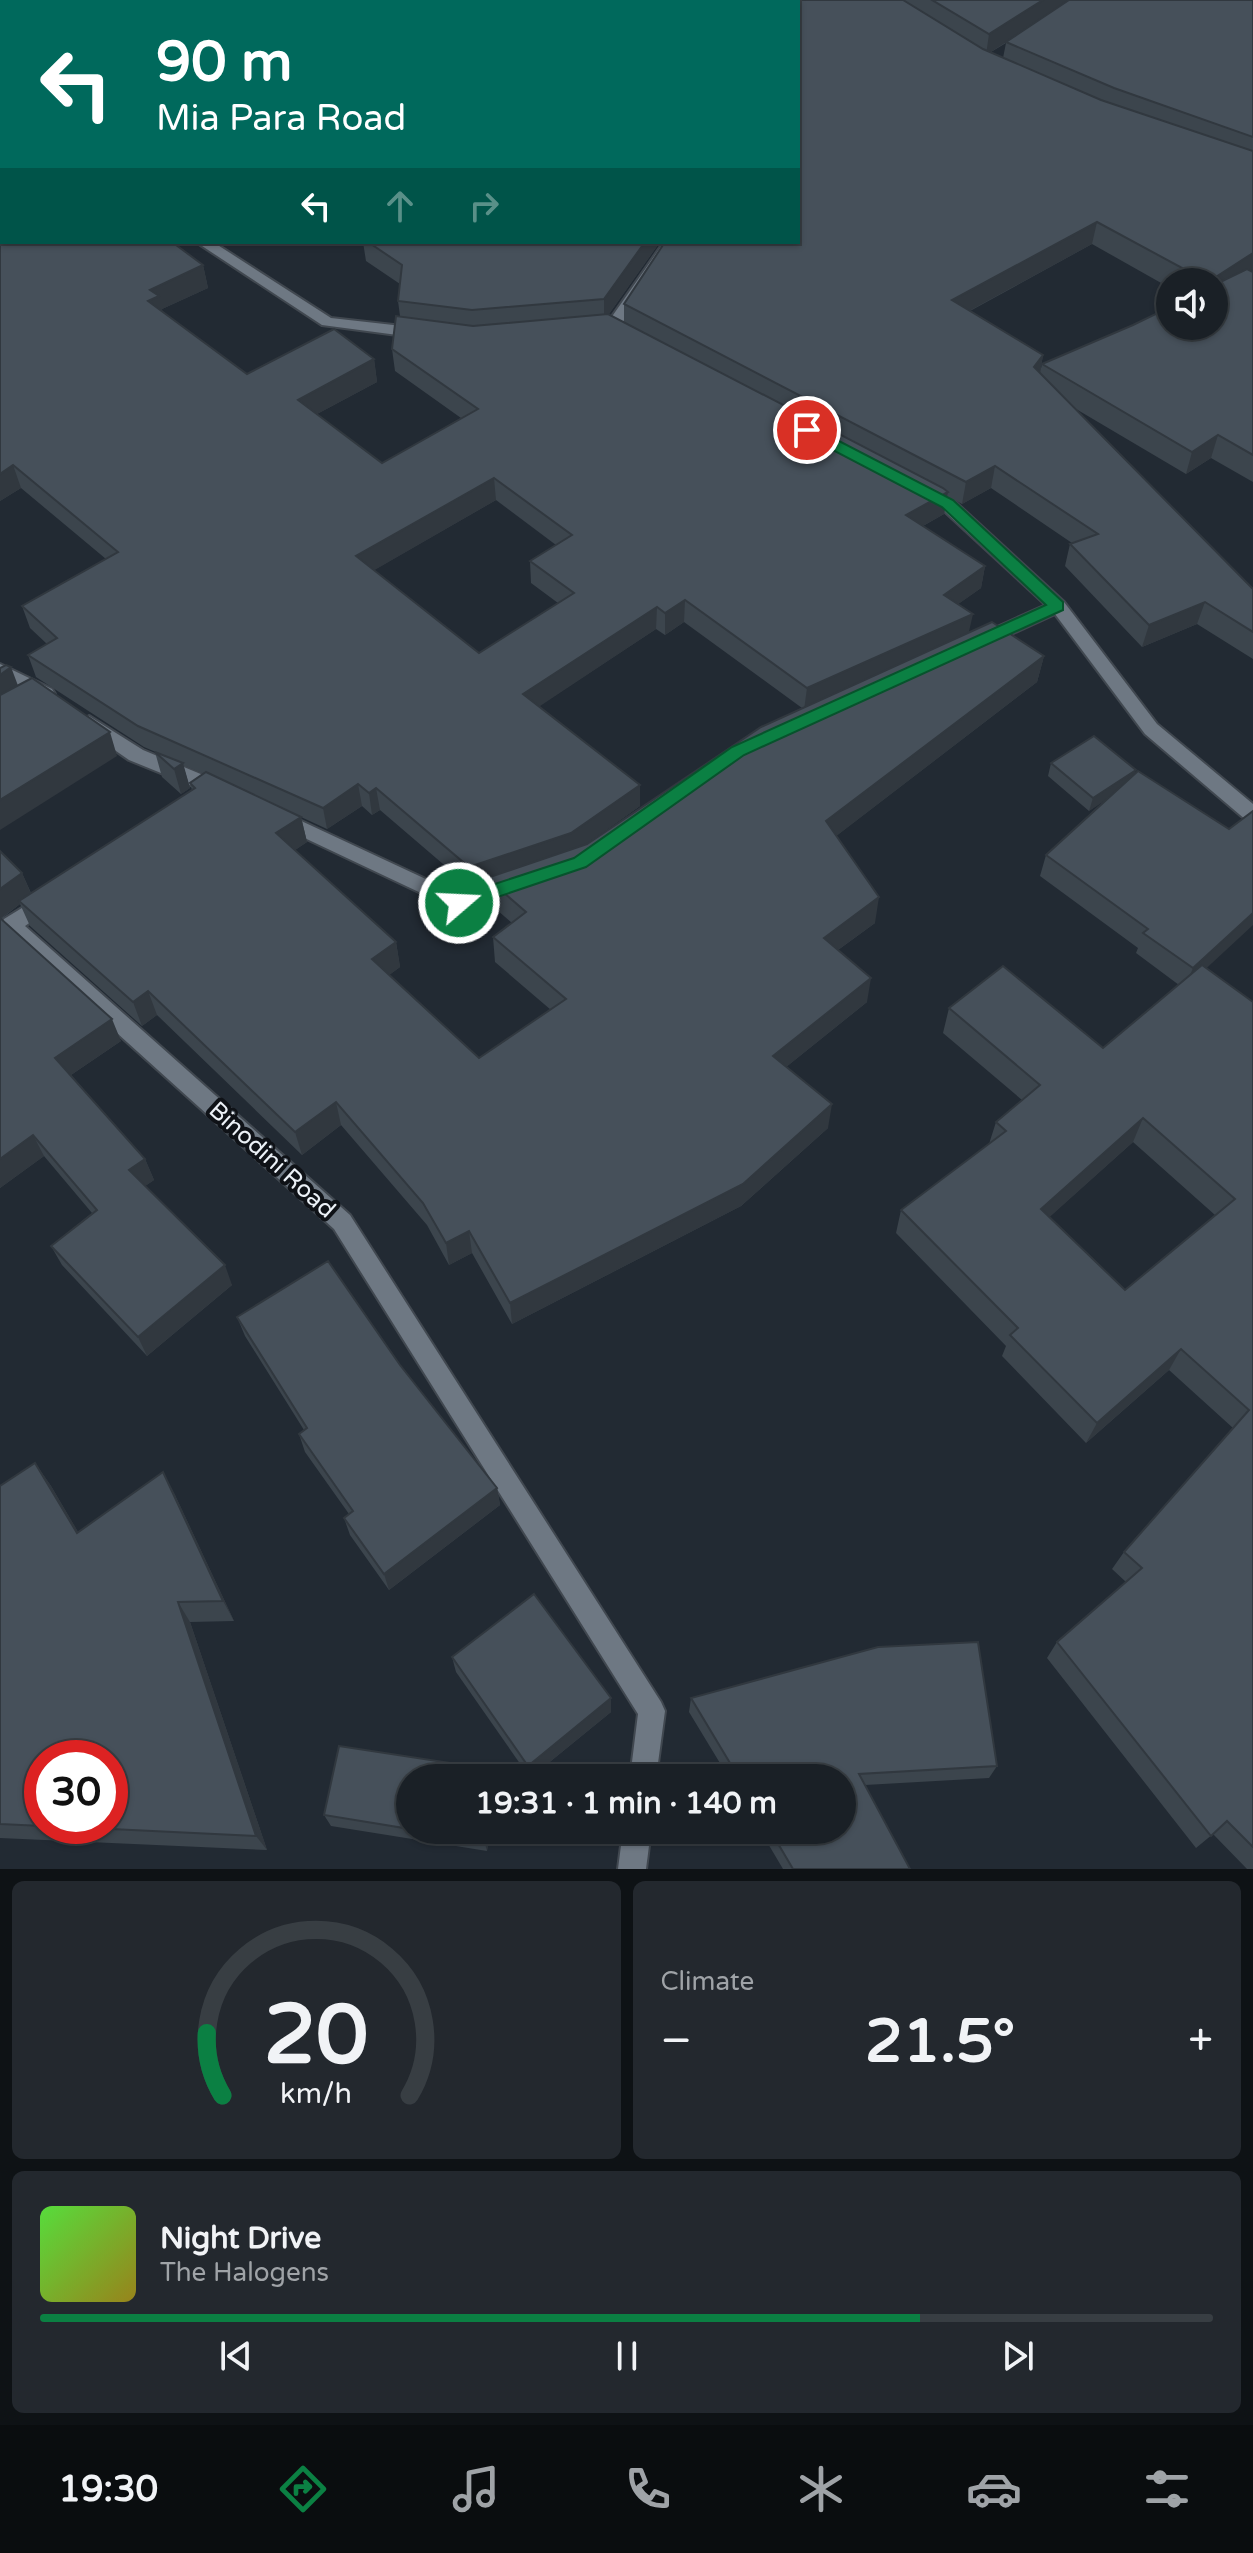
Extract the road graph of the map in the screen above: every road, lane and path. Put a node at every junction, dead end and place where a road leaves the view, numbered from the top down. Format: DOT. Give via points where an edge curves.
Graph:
graph roads {
  1 [pos="206,244"];
  2 [pos="669,244"];
  3 [pos="430,334"];
  4 [pos="639,342"];
  5 [pos="905,482"];
  6 [pos="1058,606"];
  7 [pos="961,650"];
  8 [pos="0,670"];
  9 [pos="41,690"];
  10 [pos="20,703"];
  11 [pos="212,786"];
  12 [pos="239,799"];
  13 [pos="187,804"];
  14 [pos="267,812"];
  15 [pos="1253,815"];
  16 [pos="535,878"];
  17 [pos="61,890"];
  18 [pos="645,1764"];
  19 [pos="635,1844"];
  20 [pos="632,1869"];
  1 -- 3 [label="street" via="327,322"];
  2 -- 4 [label="street" via="603,328"];
  5 -- 6 [label="street" via="947,504"];
  6 -- 7 [label="street"];
  6 -- 15 [label="street" via="1151,729"];
  8 -- 9 [label="street"];
  9 -- 10 [label="street"];
  9 -- 11 [label="street" via="136,755"];
  11 -- 12 [label="street"];
  11 -- 13 [label="street"];
  14 -- 16 [label="street" via="459,903"];
  17 -- 18 [label="street, Binodini Road" via="11,925 342,1222 652,1711"];
  19 -- 20 [label="street"];
}
